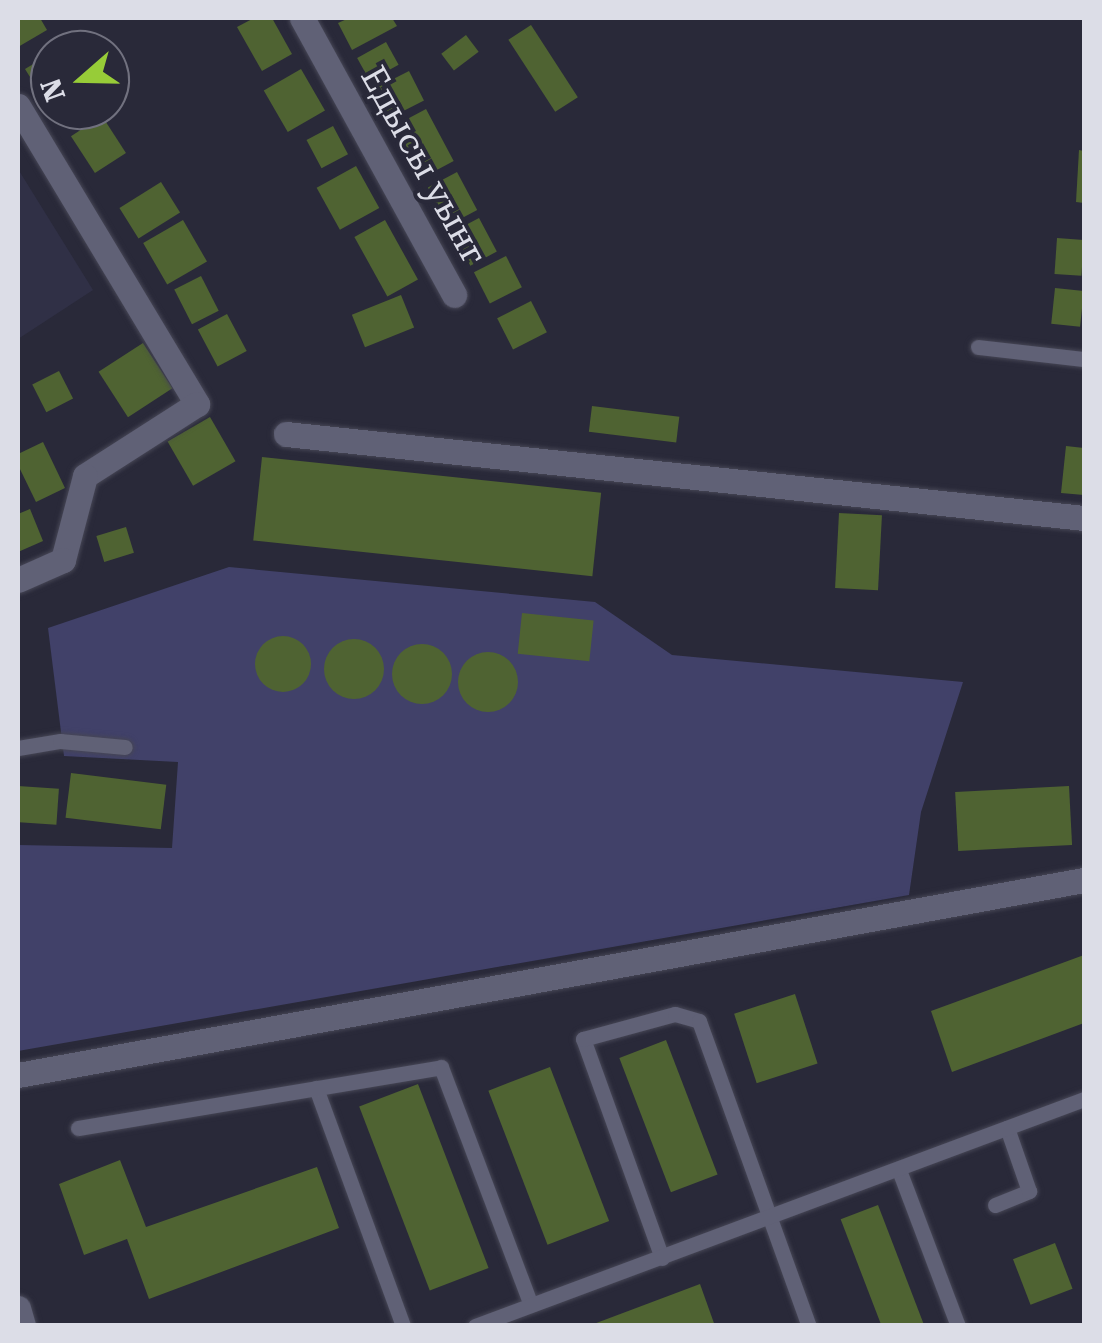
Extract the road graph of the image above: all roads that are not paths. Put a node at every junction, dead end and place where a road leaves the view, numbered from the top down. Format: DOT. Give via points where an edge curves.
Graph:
graph roads {
  1 [pos="302,18"];
  2 [pos="18,106"];
  3 [pos="454,295"];
  4 [pos="978,346"];
  5 [pos="1084,359"];
  6 [pos="286,434"];
  7 [pos="1084,518"];
  8 [pos="18,580"];
  9 [pos="126,747"];
  10 [pos="18,748"];
  11 [pos="1084,880"];
  12 [pos="18,1075"];
  13 [pos="316,1088"];
  14 [pos="1084,1099"];
  15 [pos="78,1128"];
  16 [pos="1007,1128"];
  17 [pos="898,1170"];
  18 [pos="995,1205"];
  19 [pos="770,1218"];
  20 [pos="662,1258"];
  21 [pos="531,1305"];
  22 [pos="18,1308"];
  23 [pos="23,1326"];
  24 [pos="403,1326"];
  25 [pos="474,1326"];
  26 [pos="809,1326"];
  27 [pos="958,1326"];
  1 -- 3 [label="street, Едысы уынг"];
  2 -- 8 [label="street" via="198,404 85,476 63,560"];
  4 -- 5 [label="lane"];
  6 -- 7 [label="street"];
  9 -- 10 [label="lane" via="60,740"];
  11 -- 12 [label="street"];
  13 -- 15 [label="lane"];
  13 -- 21 [label="lane" via="441,1067"];
  13 -- 24 [label="lane"];
  14 -- 16 [label="lane"];
  16 -- 17 [label="lane"];
  16 -- 18 [label="lane" via="1029,1191"];
  17 -- 19 [label="lane"];
  17 -- 27 [label="lane"];
  19 -- 20 [label="lane"];
  19 -- 20 [label="lane" via="699,1020 675,1014 583,1040"];
  19 -- 26 [label="lane"];
  20 -- 21 [label="lane"];
  21 -- 25 [label="lane"];
  22 -- 23 [label="street"];
}
